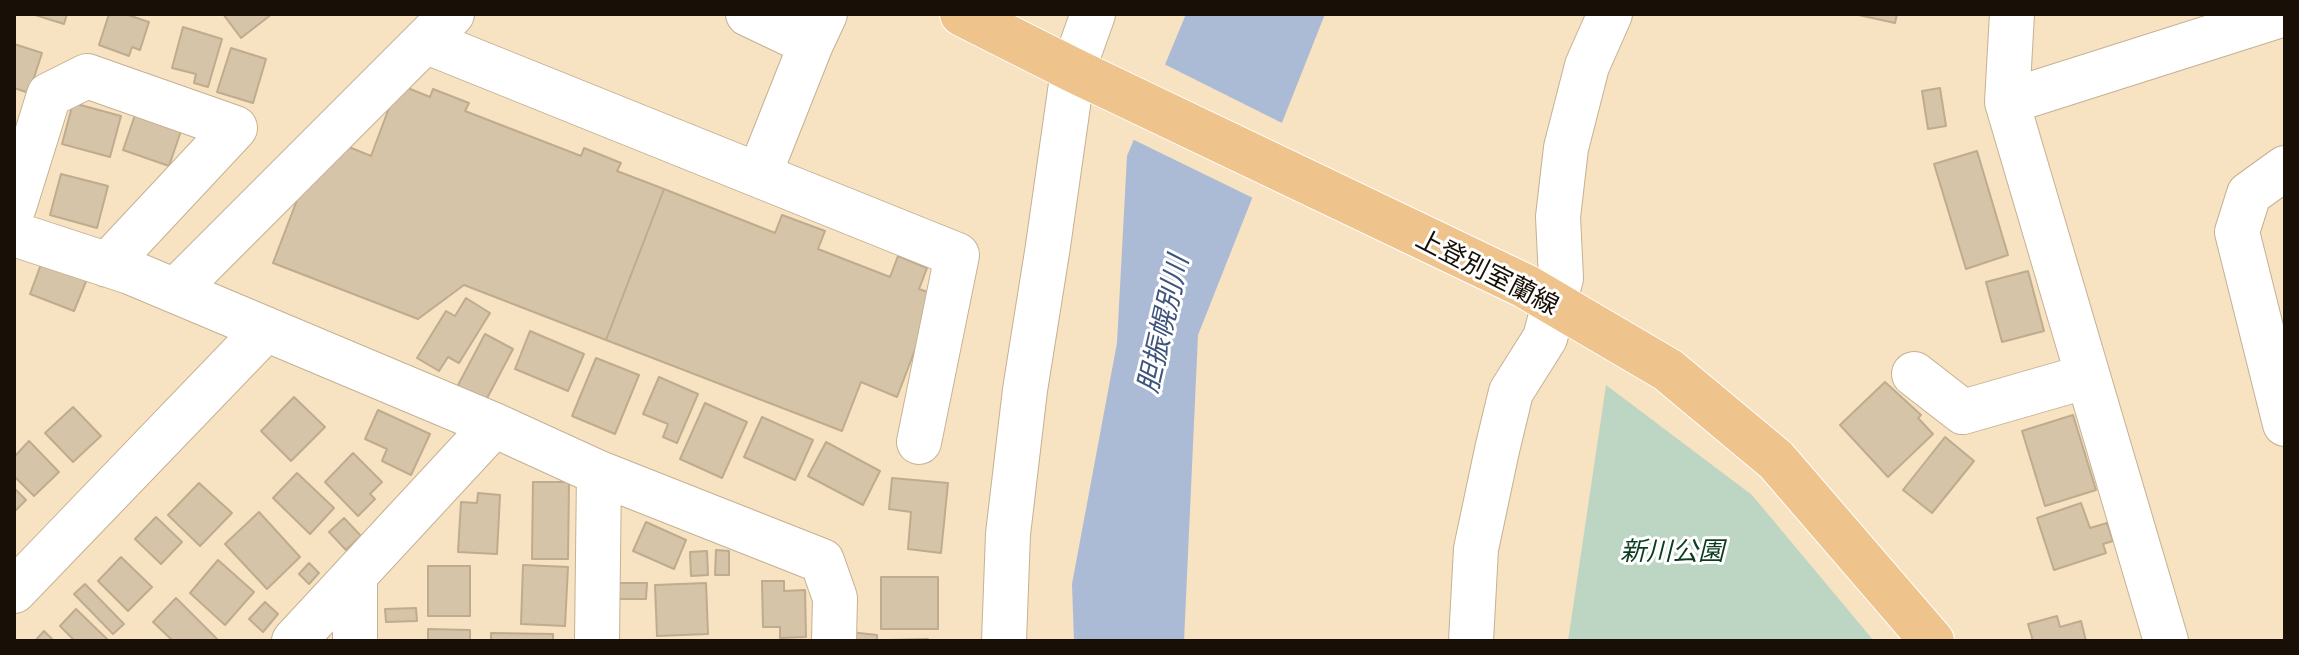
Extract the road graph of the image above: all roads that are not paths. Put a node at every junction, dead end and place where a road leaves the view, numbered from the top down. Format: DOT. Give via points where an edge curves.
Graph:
graph roads {
  1 [pos="748,14"];
  2 [pos="962,14"];
  3 [pos="1093,14"];
  4 [pos="1610,14"];
  5 [pos="2012,14"];
  6 [pos="2284,14"];
  7 [pos="438,27"];
  8 [pos="818,29"];
  9 [pos="1084,75"];
  10 [pos="2007,102"];
  11 [pos="2285,168"];
  12 [pos="759,175"];
  13 [pos="14,207"];
  14 [pos="14,234"];
  15 [pos="107,265"];
  16 [pos="175,291"];
  17 [pos="1539,294"];
  18 [pos="266,329"];
  19 [pos="1914,374"];
  20 [pos="2088,376"];
  21 [pos="2285,424"];
  22 [pos="494,425"];
  23 [pos="919,442"];
  24 [pos="599,473"];
  25 [pos="355,576"];
  26 [pos="14,591"];
  27 [pos="294,641"];
  28 [pos="355,641"];
  29 [pos="597,641"];
  30 [pos="834,641"];
  31 [pos="1004,641"];
  32 [pos="1471,641"];
  33 [pos="1932,641"];
  34 [pos="2166,641"];
  1 -- 8 [label="street"];
  2 -- 9 [label="main road, 上登別室蘭線"];
  3 -- 9 [label="street"];
  4 -- 17 [label="street" via="1587,66 1566,148 1558,217 1561,278"];
  5 -- 10 [label="street"];
  6 -- 10 [label="street"];
  7 -- 12 [label="street"];
  7 -- 16 [label="street"];
  8 -- 12 [label="street"];
  9 -- 17 [label="main road, 上登別室蘭線"];
  9 -- 31 [label="street" via="1023,404 1008,534"];
  10 -- 20 [label="street"];
  11 -- 21 [label="street" via="2249,194 2237,232"];
  12 -- 23 [label="street" via="957,255"];
  13 -- 15 [label="street" via="49,95 87,76 235,128"];
  14 -- 15 [label="street"];
  15 -- 16 [label="street"];
  16 -- 18 [label="street"];
  17 -- 32 [label="street" via="1545,338 1511,392 1476,549"];
  17 -- 33 [label="main road, 上登別室蘭線" via="1668,370 1776,460"];
  18 -- 22 [label="street"];
  18 -- 26 [label="street"];
  19 -- 20 [label="street" via="1963,412"];
  20 -- 34 [label="street"];
  22 -- 24 [label="street"];
  22 -- 25 [label="street"];
  24 -- 29 [label="street"];
  24 -- 30 [label="street" via="822,561 835,598"];
  25 -- 27 [label="street"];
  25 -- 28 [label="street"];
}
